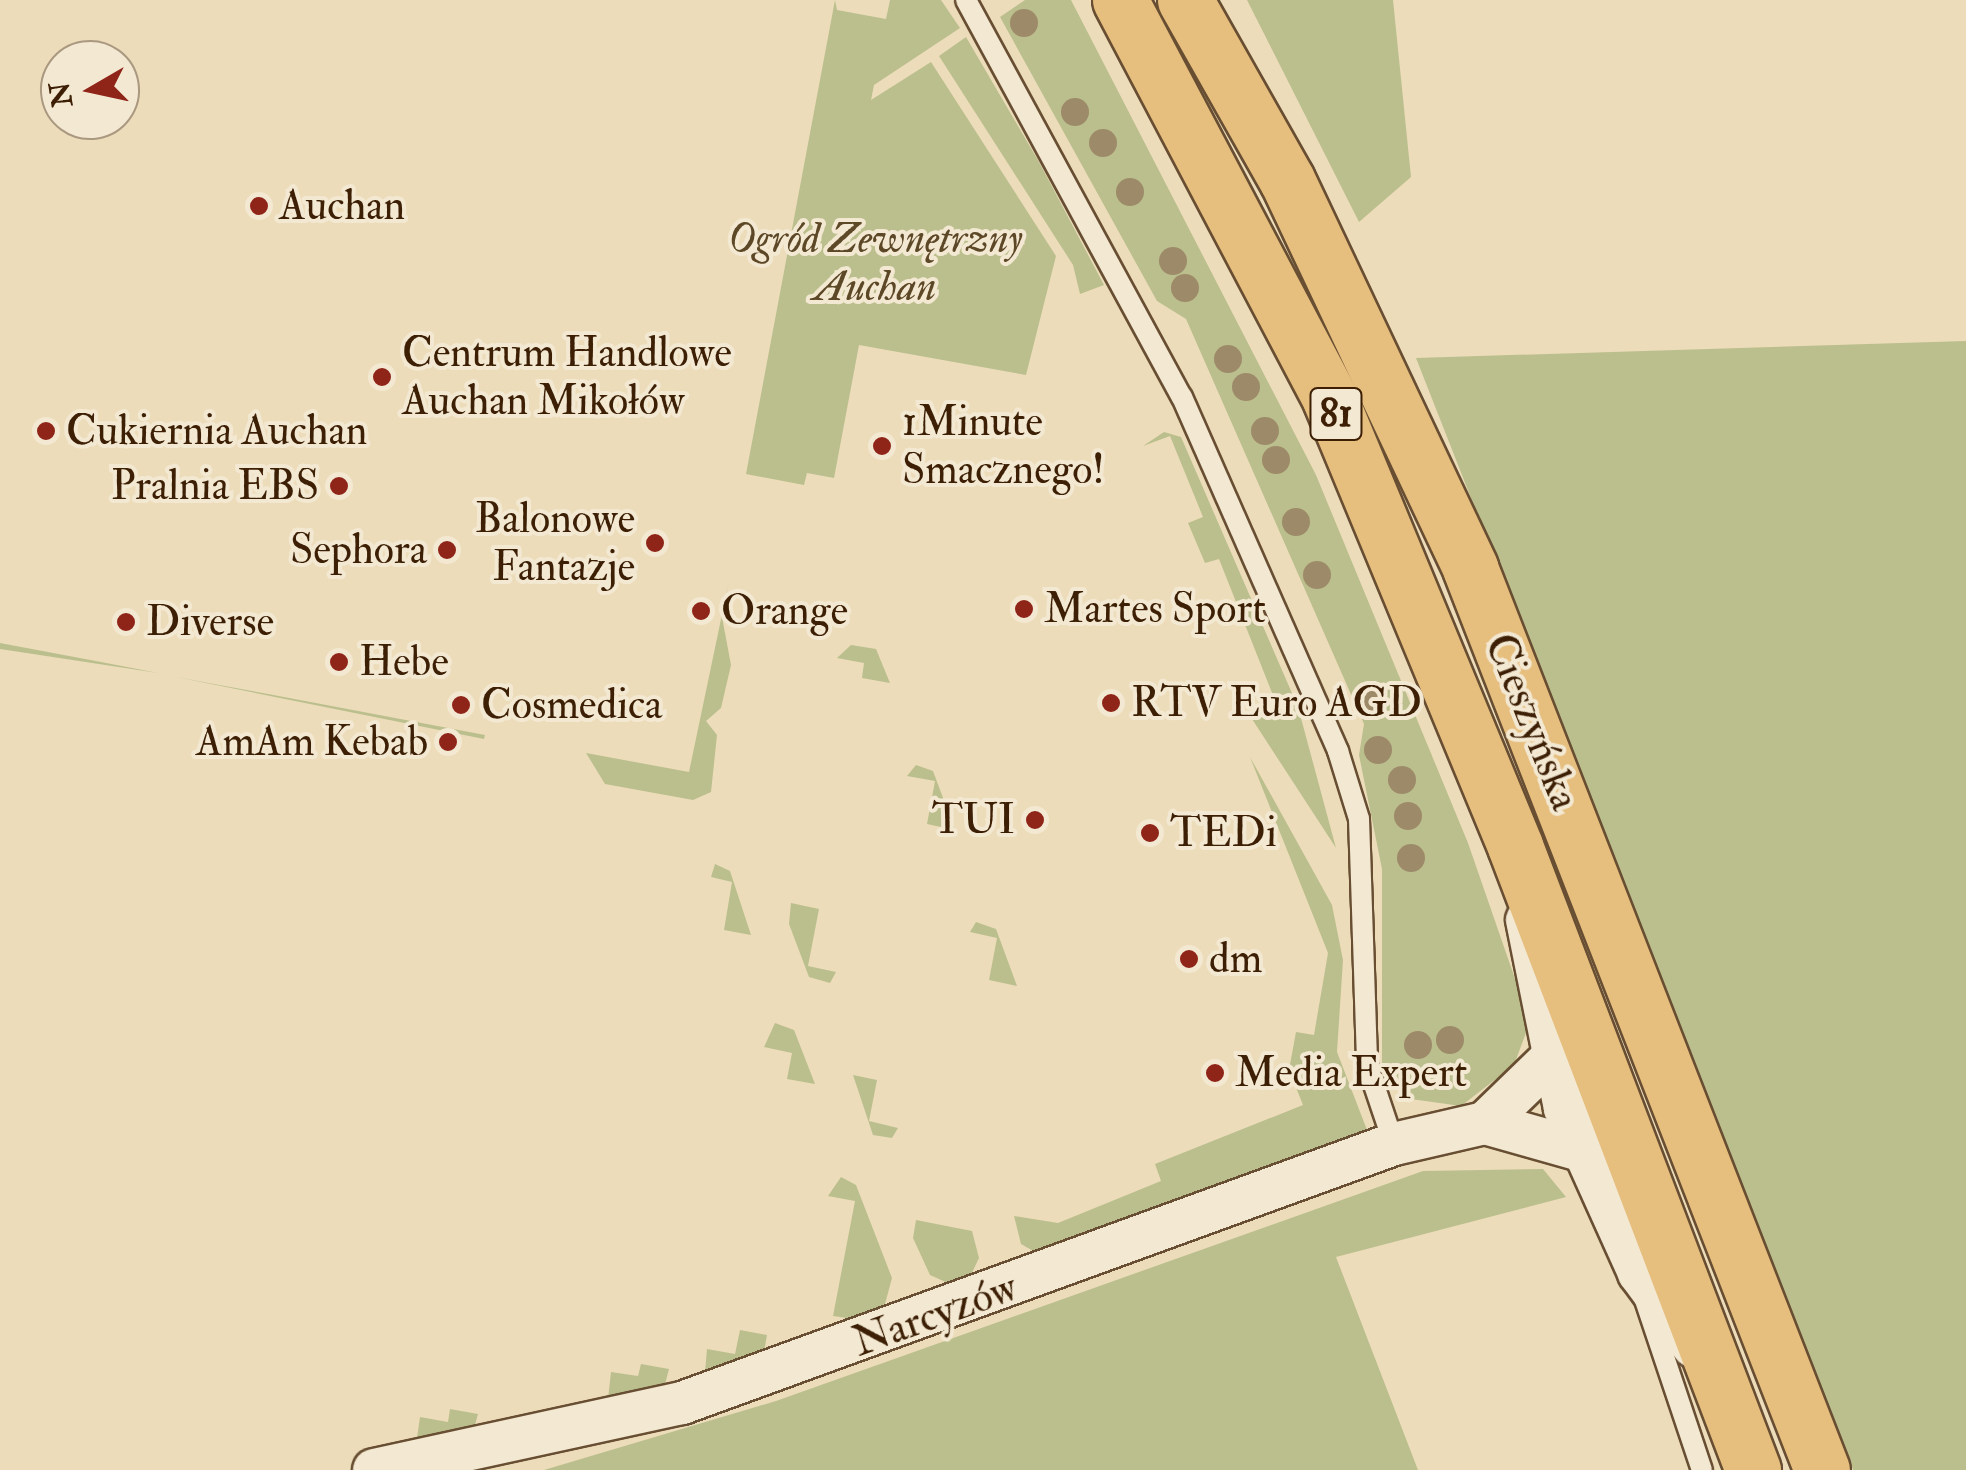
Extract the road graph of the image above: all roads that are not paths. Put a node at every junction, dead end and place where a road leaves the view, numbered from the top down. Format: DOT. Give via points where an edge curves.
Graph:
graph roads {
  1 [pos="966,0"];
  2 [pos="1120,0"];
  3 [pos="1185,0"];
  4 [pos="1515,846"];
  5 [pos="1549,1061"];
  6 [pos="1485,1123"];
  7 [pos="1394,1144"];
  8 [pos="1584,1150"];
  9 [pos="1639,1273"];
  10 [pos="1718,1380"];
  11 [pos="374,1470"];
  12 [pos="1702,1470"];
  13 [pos="1753,1470"];
  14 [pos="1822,1470"];
  1 -- 7 [label="lane" via="1182,397 1338,751 1358,819 1367,1064"];
  2 -- 4 [label="main road, Cieszyńska / 81" via="1330,399"];
  3 -- 14 [label="main road, Cieszyńska / 81" via="1287,180 1470,568"];
  4 -- 5 [label="street"];
  4 -- 10 [label="main road, Cieszyńska / 81"];
  5 -- 6 [label="street"];
  5 -- 8 [label="street"];
  6 -- 7 [label="street, Narcyzów"];
  6 -- 8 [label="street, Narcyzów"];
  7 -- 11 [label="street, Narcyzów" via="682,1403"];
  8 -- 9 [label="street"];
  9 -- 10 [label="street"];
  9 -- 12 [label="lane" via="1642,1313"];
  10 -- 13 [label="main road, Cieszyńska / 81"];
}
